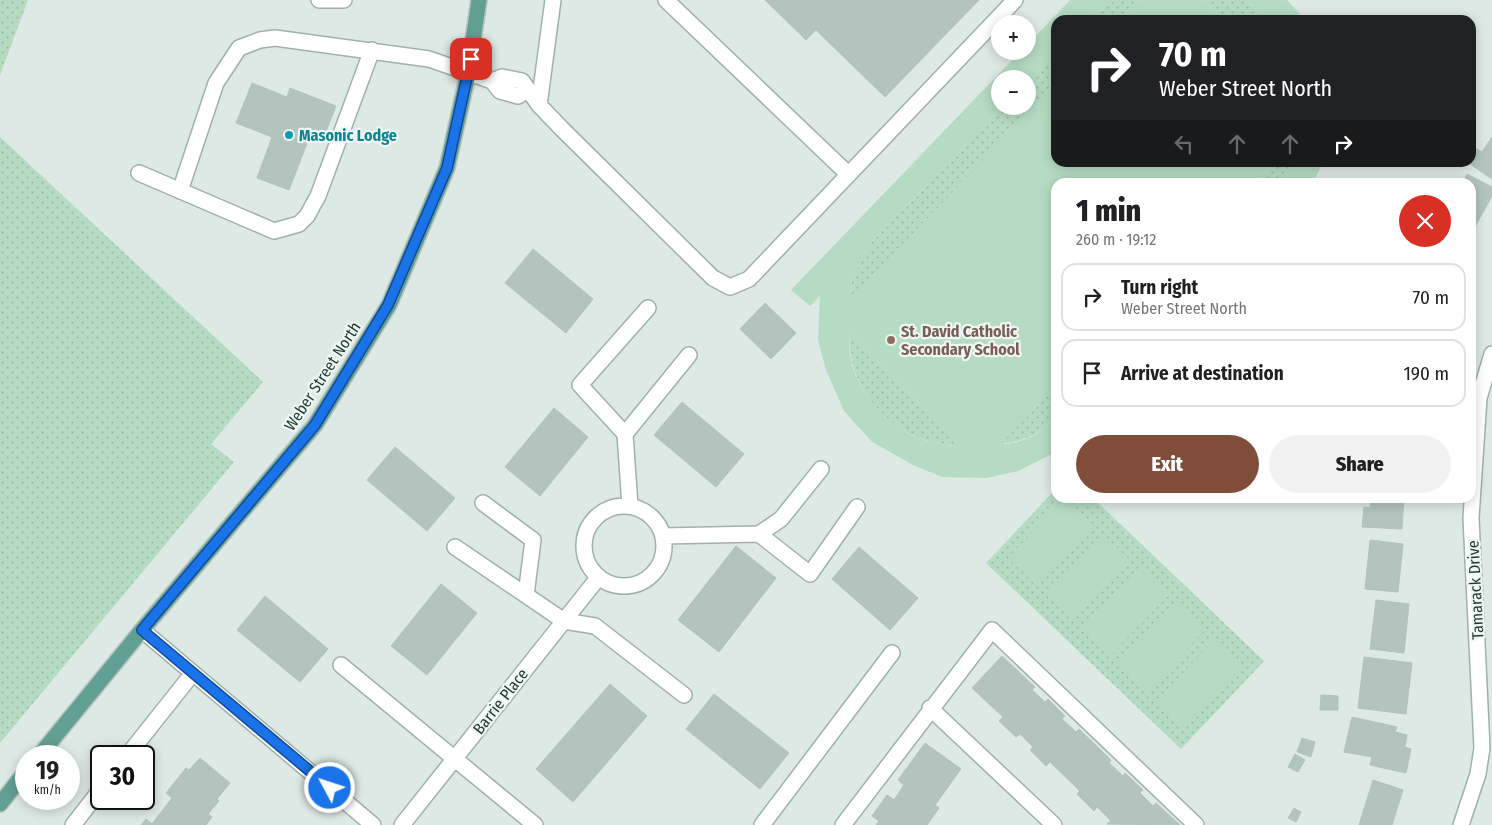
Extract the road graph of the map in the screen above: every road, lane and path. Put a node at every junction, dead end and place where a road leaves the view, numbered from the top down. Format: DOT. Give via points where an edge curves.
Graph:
graph roads {
  1 [pos="319,0"];
  2 [pos="344,0"];
  3 [pos="480,0"];
  4 [pos="553,0"];
  5 [pos="666,0"];
  6 [pos="1015,0"];
  7 [pos="372,50"];
  8 [pos="468,74"];
  9 [pos="539,104"];
  10 [pos="139,173"];
  11 [pos="848,174"];
  12 [pos="180,191"];
  13 [pos="648,308"];
  14 [pos="1492,354"];
  15 [pos="689,355"];
  16 [pos="1486,399"];
  17 [pos="624,434"];
  18 [pos="821,469"];
  19 [pos="1476,478"];
  20 [pos="482,503"];
  21 [pos="1473,503"];
  22 [pos="630,506"];
  23 [pos="857,507"];
  24 [pos="759,534"];
  25 [pos="663,536"];
  26 [pos="455,547"];
  27 [pos="598,578"];
  28 [pos="526,595"];
  29 [pos="564,621"];
  30 [pos="142,630"];
  31 [pos="892,653"];
  32 [pos="341,665"];
  33 [pos="193,673"];
  34 [pos="684,695"];
  35 [pos="930,708"];
  36 [pos="48,745"];
  37 [pos="136,745"];
  38 [pos="456,758"];
  39 [pos="1485,776"];
  40 [pos="15,785"];
  41 [pos="90,803"];
  42 [pos="0,804"];
  43 [pos="73,825"];
  44 [pos="374,825"];
  45 [pos="402,825"];
  46 [pos="535,825"];
  47 [pos="762,825"];
  48 [pos="842,825"];
  49 [pos="1054,825"];
  50 [pos="1196,825"];
  51 [pos="1461,825"];
  1 -- 2 [label="street"];
  3 -- 8 [label="main road, Weber Street North"];
  4 -- 9 [label="street"];
  5 -- 11 [label="street"];
  6 -- 11 [label="street"];
  7 -- 8 [label="street" via="429,59"];
  7 -- 12 [label="street" via="275,38 239,48 216,83"];
  7 -- 12 [label="street" via="318,196 299,224 274,231"];
  8 -- 9 [label="street" via="492,81 502,77 522,81"];
  8 -- 30 [label="main road, Weber Street North" via="447,168 388,305 315,425"];
  9 -- 11 [label="street" via="713,278 730,287 749,279"];
  10 -- 12 [label="street"];
  13 -- 17 [label="street" via="580,385"];
  14 -- 16 [label="street, Tamarack Drive"];
  15 -- 17 [label="street"];
  16 -- 19 [label="street, Tamarack Drive"];
  17 -- 22 [label="street"];
  18 -- 24 [label="street" via="781,519"];
  20 -- 28 [label="street" via="533,540"];
  21 -- 39 [label="street, Tamarack Drive" via="1471,518"];
  22 -- 25 [label="street" via="647,513"];
  22 -- 27 [label="street" via="616,506 600,513 590,523 583,544 584,558"];
  23 -- 24 [label="street" via="810,574"];
  24 -- 25 [label="street"];
  25 -- 27 [label="street" via="664,553 657,570 647,580 624,587 610,585"];
  26 -- 28 [label="street"];
  27 -- 29 [label="street, Barrie Place"];
  28 -- 29 [label="street"];
  29 -- 34 [label="street" via="596,626"];
  29 -- 38 [label="street, Barrie Place"];
  30 -- 33 [label="street"];
  30 -- 36 [label="main road, Weber Street North"];
  31 -- 47 [label="street"];
  32 -- 38 [label="street"];
  33 -- 37 [label="street"];
  33 -- 44 [label="street"];
  35 -- 48 [label="street"];
  35 -- 49 [label="street"];
  35 -- 50 [label="street" via="992,630"];
  38 -- 45 [label="street, Barrie Place"];
  38 -- 46 [label="street"];
  39 -- 51 [label="street, Tamarack Drive"];
  40 -- 42 [label="main road"];
  41 -- 43 [label="street"];
}
